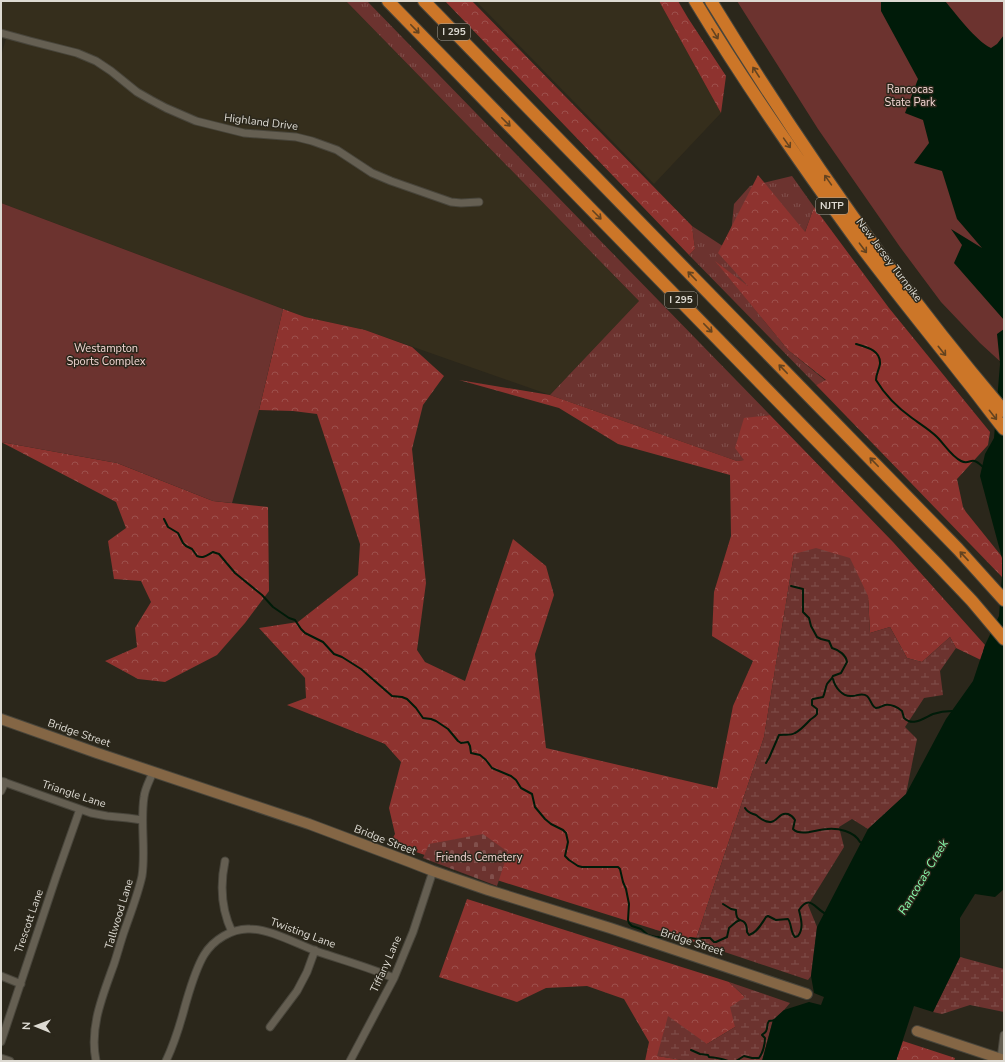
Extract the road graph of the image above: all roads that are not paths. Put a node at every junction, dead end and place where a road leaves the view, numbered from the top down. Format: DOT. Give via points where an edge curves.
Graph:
graph roads {
  1 [pos="388,1"];
  2 [pos="424,1"];
  3 [pos="694,1"];
  4 [pos="711,1"];
  5 [pos="1,32"];
  6 [pos="479,202"];
  7 [pos="984,396"];
  8 [pos="1004,411"];
  9 [pos="1004,429"];
  10 [pos="1004,600"];
  11 [pos="1004,639"];
  12 [pos="1,719"];
  13 [pos="153,772"];
  14 [pos="3,781"];
  15 [pos="1,791"];
  16 [pos="80,809"];
  17 [pos="142,820"];
  18 [pos="225,861"];
  19 [pos="433,872"];
  20 [pos="232,932"];
  21 [pos="315,950"];
  22 [pos="1,976"];
  23 [pos="394,978"];
  24 [pos="21,984"];
  25 [pos="807,994"];
  26 [pos="270,1027"];
  27 [pos="917,1031"];
  28 [pos="1004,1035"];
  29 [pos="1,1042"];
  30 [pos="1,1058"];
  31 [pos="1002,1059"];
  32 [pos="10,1061"];
  33 [pos="96,1061"];
  34 [pos="166,1061"];
  35 [pos="350,1061"];
  1 -- 11 [label="highway, I 295, one-way" via="933,560"];
  10 -- 2 [label="highway, I 295, one-way" via="948,539"];
  3 -- 7 [label="highway, New Jersey Turnpike / NJTP, one-way" via="813,181 904,302"];
  7 -- 4 [label="highway, New Jersey Turnpike / NJTP, one-way" via="785,119"];
  5 -- 6 [label="street, Highland Drive" via="77,53 96,61 137,92 196,121 244,133 312,140 336,150 372,173 391,181 451,202"];
  7 -- 8 [label="highway, New Jersey Turnpike / NJTP"];
  7 -- 9 [label="highway, New Jersey Turnpike / NJTP, one-way"];
  12 -- 13 [label="main road, Bridge Street"];
  13 -- 17 [label="street, Tallwood Lane" via="146,790"];
  13 -- 19 [label="main road, Bridge Street" via="309,824"];
  14 -- 15 [label="street"];
  14 -- 16 [label="street, Triangle Lane"];
  16 -- 17 [label="street, Triangle Lane" via="99,815"];
  16 -- 24 [label="street, Trescott Lane"];
  17 -- 33 [label="street, Tallwood Lane" via="142,876 100,1004 94,1036"];
  18 -- 20 [label="street" via="222,901 226,920"];
  19 -- 23 [label="street, Tiffany Lane"];
  19 -- 25 [label="main road, Bridge Street"];
  20 -- 21 [label="street, Twisting Lane" via="258,929"];
  20 -- 34 [label="street, Twisting Lane" via="215,942 204,955"];
  21 -- 23 [label="street, Twisting Lane"];
  21 -- 26 [label="street" via="297,991"];
  22 -- 24 [label="street"];
  23 -- 35 [label="street, Tiffany Lane"];
  24 -- 29 [label="street, Trescott Lane"];
  27 -- 31 [label="main road"];
  28 -- 31 [label="street"];
  30 -- 32 [label="street"];
}
